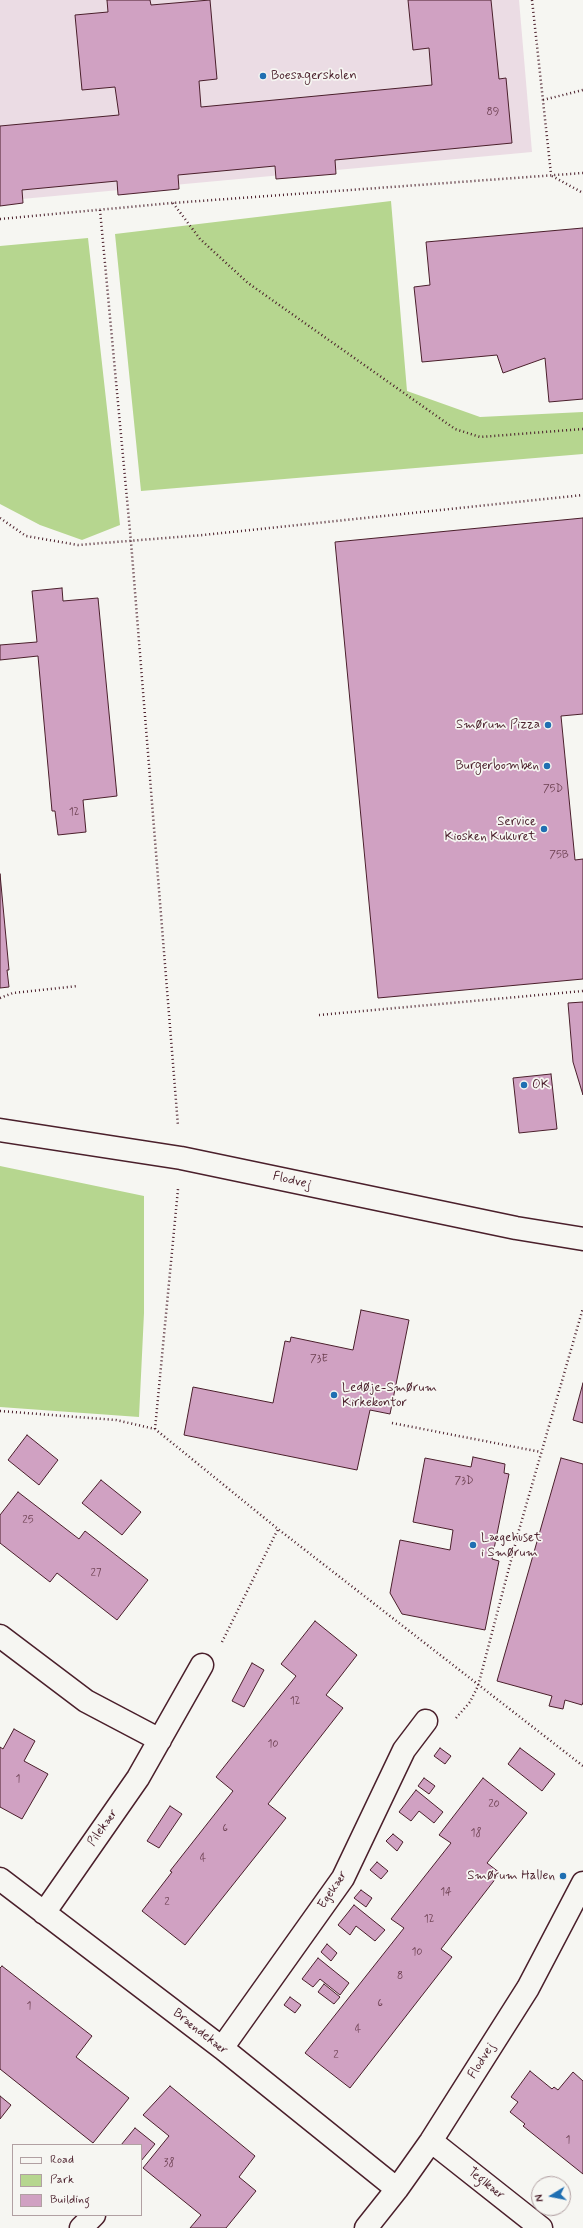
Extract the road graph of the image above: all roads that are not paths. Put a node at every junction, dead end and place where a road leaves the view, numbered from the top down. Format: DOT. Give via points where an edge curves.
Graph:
graph roads {
  1 [pos="0,1130"];
  2 [pos="583,1239"];
  3 [pos="0,1636"];
  4 [pos="202,1665"];
  5 [pos="426,1721"];
  6 [pos="160,1740"];
  7 [pos="0,1879"];
  8 [pos="583,1883"];
  9 [pos="44,1913"];
  10 [pos="222,2048"];
  11 [pos="431,2141"];
  12 [pos="397,2189"];
  13 [pos="93,2216"];
  14 [pos="81,2228"];
  15 [pos="366,2228"];
  16 [pos="541,2228"];
  1 -- 2 [label="street, Flodvej" via="181,1158 516,1228"];
  3 -- 6 [label="street" via="86,1701"];
  4 -- 6 [label="street, Pilekær"];
  5 -- 10 [label="street, Egekær" via="404,1750 343,1878"];
  6 -- 9 [label="street, Pilekær" via="138,1778"];
  7 -- 9 [label="street, Brændekær"];
  8 -- 11 [label="street, Flodvej" via="528,1988"];
  9 -- 10 [label="street, Brændekær"];
  10 -- 12 [label="street, Brændekær"];
  11 -- 12 [label="street, Flodvej"];
  11 -- 16 [label="street, Teglkær"];
  12 -- 15 [label="street, Flodvej"];
  13 -- 14 [label="street"];
}
